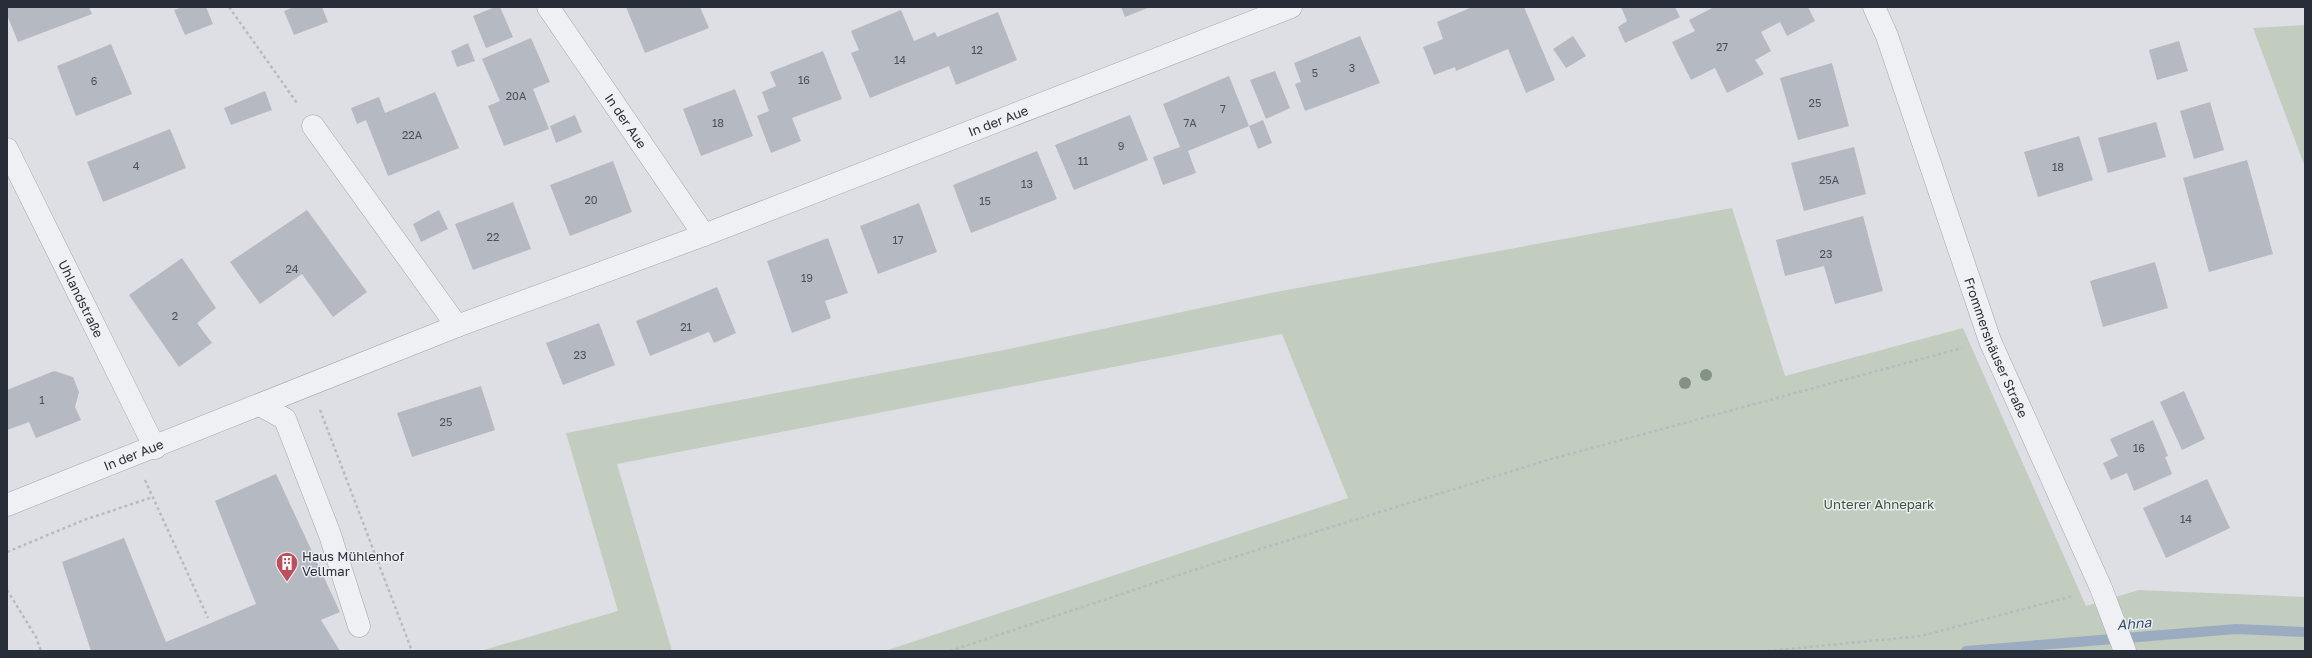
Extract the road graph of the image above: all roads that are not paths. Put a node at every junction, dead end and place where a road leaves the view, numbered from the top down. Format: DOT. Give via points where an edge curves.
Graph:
graph roads {
  1 [pos="548,7"];
  2 [pos="1291,7"];
  3 [pos="1874,7"];
  4 [pos="1893,7"];
  5 [pos="1887,36"];
  6 [pos="313,126"];
  7 [pos="7,149"];
  8 [pos="704,235"];
  9 [pos="458,326"];
  10 [pos="260,405"];
  11 [pos="155,448"];
  12 [pos="7,505"];
  13 [pos="359,626"];
  14 [pos="2125,651"];
  1 -- 8 [label="street, In der Aue"];
  2 -- 8 [label="street, In der Aue"];
  3 -- 5 [label="street, Frommershäuser Straße"];
  4 -- 5 [label="street"];
  5 -- 14 [label="street, Frommershäuser Straße" via="1990,341 2103,594"];
  6 -- 9 [label="street"];
  7 -- 11 [label="street, Uhlandstraße"];
  8 -- 9 [label="street, In der Aue"];
  9 -- 10 [label="street, In der Aue"];
  10 -- 11 [label="street, In der Aue"];
  10 -- 13 [label="street" via="285,419 330,535"];
  11 -- 12 [label="street, In der Aue"];
}
